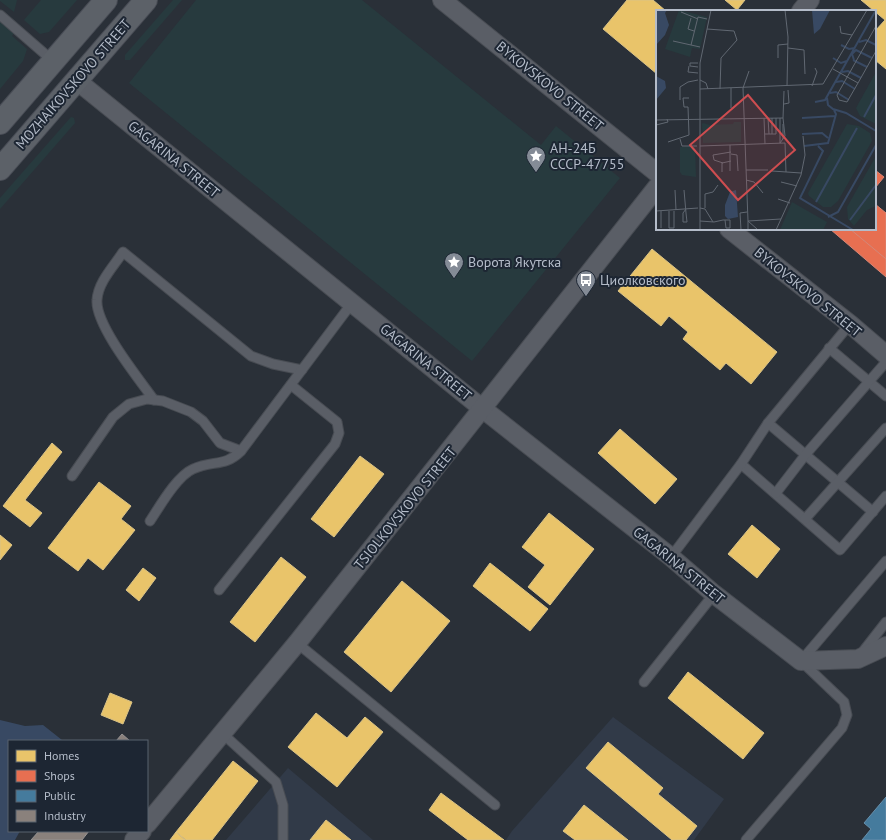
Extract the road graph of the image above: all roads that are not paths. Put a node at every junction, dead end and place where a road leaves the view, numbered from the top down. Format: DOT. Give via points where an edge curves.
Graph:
graph roads {
  1 [pos="106,0"];
  2 [pos="146,0"];
  3 [pos="442,0"];
  4 [pos="810,0"];
  5 [pos="802,10"];
  6 [pos="0,15"];
  7 [pos="53,61"];
  8 [pos="76,80"];
  9 [pos="0,123"];
  10 [pos="0,169"];
  11 [pos="656,171"];
  12 [pos="656,188"];
  13 [pos="730,230"];
  14 [pos="352,302"];
  15 [pos="850,324"];
  16 [pos="830,348"];
  17 [pos="886,355"];
  18 [pos="886,362"];
  19 [pos="302,370"];
  20 [pos="869,381"];
  21 [pos="291,384"];
  22 [pos="886,396"];
  23 [pos="154,400"];
  24 [pos="483,409"];
  25 [pos="768,423"];
  26 [pos="886,428"];
  27 [pos="241,451"];
  28 [pos="806,454"];
  29 [pos="741,464"];
  30 [pos="72,476"];
  31 [pos="776,493"];
  32 [pos="886,496"];
  33 [pos="873,512"];
  34 [pos="805,518"];
  35 [pos="150,521"];
  36 [pos="671,557"];
  37 [pos="886,561"];
  38 [pos="219,590"];
  39 [pos="714,594"];
  40 [pos="886,622"];
  41 [pos="297,643"];
  42 [pos="886,646"];
  43 [pos="858,659"];
  44 [pos="801,661"];
  45 [pos="644,682"];
  46 [pos="223,734"];
  47 [pos="495,805"];
  48 [pos="148,823"];
  49 [pos="141,832"];
  50 [pos="134,840"];
  51 [pos="283,840"];
  52 [pos="746,840"];
  1 -- 7 [label="main road"];
  2 -- 8 [label="main road, MOZHAIKOVSKOVO STREET"];
  3 -- 11 [label="street, BYKOVSKOVO STREET"];
  4 -- 5 [label="street"];
  6 -- 7 [label="lane"];
  7 -- 8 [label="main road, GAGARINA STREET"];
  7 -- 9 [label="main road"];
  8 -- 10 [label="main road, MOZHAIKOVSKOVO STREET"];
  8 -- 14 [label="street, GAGARINA STREET"];
  12 -- 24 [label="street, TSIOLKOVSKOVO STREET"];
  13 -- 15 [label="street, BYKOVSKOVO STREET"];
  14 -- 19 [label="lane"];
  14 -- 24 [label="street, GAGARINA STREET"];
  15 -- 16 [label="lane"];
  15 -- 17 [label="street, BYKOVSKOVO STREET"];
  16 -- 20 [label="lane"];
  16 -- 25 [label="lane"];
  18 -- 20 [label="lane"];
  19 -- 21 [label="lane"];
  19 -- 23 [label="lane" via="251,356 123,252 100,286 96,299 98,311 110,335"];
  20 -- 22 [label="lane"];
  20 -- 28 [label="lane"];
  21 -- 27 [label="lane"];
  21 -- 38 [label="lane" via="337,422 339,433 335,444"];
  23 -- 27 [label="lane" via="191,412 203,421 220,443"];
  23 -- 30 [label="lane" via="147,399 129,404 113,417"];
  24 -- 36 [label="street, GAGARINA STREET"];
  24 -- 41 [label="street, TSIOLKOVSKOVO STREET"];
  25 -- 28 [label="lane"];
  25 -- 29 [label="lane"];
  26 -- 34 [label="lane"];
  27 -- 35 [label="lane" via="226,462 192,469 169,492"];
  28 -- 31 [label="lane"];
  28 -- 33 [label="lane"];
  29 -- 31 [label="lane"];
  29 -- 36 [label="lane"];
  31 -- 34 [label="lane"];
  32 -- 33 [label="lane"];
  33 -- 34 [label="lane" via="840,550"];
  36 -- 39 [label="street, GAGARINA STREET"];
  37 -- 44 [label="lane"];
  39 -- 44 [label="street, GAGARINA STREET"];
  39 -- 45 [label="lane"];
  40 -- 43 [label="lane"];
  41 -- 46 [label="street, TSIOLKOVSKOVO STREET"];
  41 -- 47 [label="lane"];
  42 -- 43 [label="street"];
  43 -- 44 [label="street"];
  44 -- 52 [label="lane" via="844,702 847,715 842,728"];
  46 -- 48 [label="street, TSIOLKOVSKOVO STREET"];
  46 -- 51 [label="lane" via="276,782 284,805"];
  49 -- 50 [label="street"];
}
